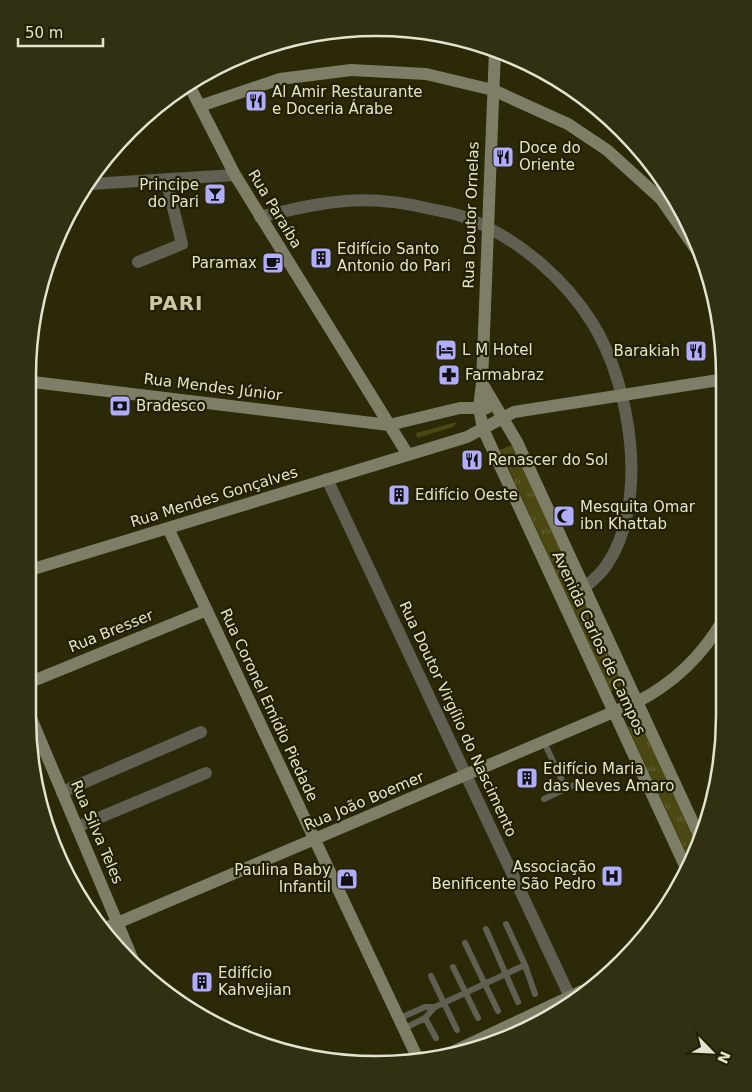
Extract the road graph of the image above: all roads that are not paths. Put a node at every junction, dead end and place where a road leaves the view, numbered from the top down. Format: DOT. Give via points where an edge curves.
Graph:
graph roads {
  1 [pos="495,58"];
  2 [pos="493,90"];
  3 [pos="192,91"];
  4 [pos="200,106"];
  5 [pos="235,175"];
  6 [pos="166,179"];
  7 [pos="96,184"];
  8 [pos="664,196"];
  9 [pos="260,217"];
  10 [pos="487,226"];
  11 [pos="138,262"];
  12 [pos="716,380"];
  13 [pos="36,382"];
  14 [pos="482,383"];
  15 [pos="621,395"];
  16 [pos="479,408"];
  17 [pos="499,413"];
  18 [pos="389,425"];
  19 [pos="483,428"];
  20 [pos="408,455"];
  21 [pos="327,479"];
  22 [pos="168,528"];
  23 [pos="36,568"];
  24 [pos="584,588"];
  25 [pos="207,610"];
  26 [pos="716,631"];
  27 [pos="36,680"];
  28 [pos="637,702"];
  29 [pos="614,712"];
  30 [pos="37,732"];
  31 [pos="201,732"];
  32 [pos="544,742"];
  33 [pos="206,773"];
  34 [pos="466,775"];
  35 [pos="574,785"];
  36 [pos="566,789"];
  37 [pos="62,792"];
  38 [pos="544,799"];
  39 [pos="77,827"];
  40 [pos="696,830"];
  41 [pos="315,839"];
  42 [pos="683,861"];
  43 [pos="118,923"];
  44 [pos="506,924"];
  45 [pos="109,927"];
  46 [pos="486,929"];
  47 [pos="465,943"];
  48 [pos="128,947"];
  49 [pos="525,965"];
  50 [pos="453,967"];
  51 [pos="506,974"];
  52 [pos="431,976"];
  53 [pos="486,984"];
  54 [pos="466,993"];
  55 [pos="573,993"];
  56 [pos="536,994"];
  57 [pos="518,1002"];
  58 [pos="443,1004"];
  59 [pos="552,1006"];
  60 [pos="435,1007"];
  61 [pos="498,1011"];
  62 [pos="426,1018"];
  63 [pos="478,1018"];
  64 [pos="402,1023"];
  65 [pos="457,1030"];
  66 [pos="436,1038"];
  67 [pos="480,1039"];
  68 [pos="416,1053"];
  1 -- 2 [label="street, Rua Doutor Ornelas"];
  2 -- 4 [label="street" via="426,74 351,70 280,79"];
  2 -- 8 [label="street" via="568,124 607,150"];
  2 -- 10 [label="street, Rua Doutor Ornelas"];
  3 -- 4 [label="street, Rua Paraíba"];
  4 -- 5 [label="street, Rua Paraíba"];
  5 -- 6 [label="street"];
  5 -- 9 [label="street, Rua Paraíba"];
  6 -- 7 [label="street"];
  6 -- 11 [label="street" via="182,244"];
  9 -- 10 [label="street" via="307,205 374,200 407,203 458,215"];
  9 -- 18 [label="street, Rua Paraíba"];
  10 -- 14 [label="street, Rua Doutor Ornelas"];
  10 -- 15 [label="street" via="551,272 593,324 607,352"];
  12 -- 15 [label="street, Rua Mendes Gonçalves"];
  13 -- 18 [label="street, Rua Mendes Júnior"];
  14 -- 16 [label="street, Rua Doutor Ornelas"];
  14 -- 17 [label="street"];
  15 -- 17 [label="street, Rua Mendes Gonçalves"];
  15 -- 24 [label="street" via="631,460 628,506 611,558"];
  16 -- 17 [label="street"];
  16 -- 18 [label="street" via="460,408"];
  16 -- 19 [label="street, Rua Doutor Ornelas"];
  17 -- 19 [label="street, Rua Mendes Gonçalves"];
  17 -- 24 [label="street, Avenida Carlos de Campos" via="516,440"];
  18 -- 20 [label="street, Rua Paraíba"];
  19 -- 20 [label="street, Rua Mendes Gonçalves" via="466,437"];
  19 -- 29 [label="street, Avenida Carlos de Campos"];
  20 -- 21 [label="street, Rua Mendes Gonçalves"];
  21 -- 22 [label="street, Rua Mendes Gonçalves"];
  21 -- 34 [label="street, Rua Doutor Virgílio do Nascimento"];
  22 -- 23 [label="street, Rua Mendes Gonçalves"];
  22 -- 25 [label="street, Rua Coronel Emídio Piedade"];
  24 -- 28 [label="street, Avenida Carlos de Campos"];
  25 -- 27 [label="street, Rua Bresser"];
  25 -- 41 [label="street, Rua Coronel Emídio Piedade"];
  26 -- 28 [label="street, Rua João Boemer" via="689,666 669,683"];
  28 -- 29 [label="street, Rua João Boemer"];
  28 -- 40 [label="street, Avenida Carlos de Campos"];
  29 -- 32 [label="street, Rua João Boemer"];
  29 -- 42 [label="street, Avenida Carlos de Campos"];
  30 -- 37 [label="street, Rua Silva Teles"];
  31 -- 37 [label="street"];
  32 -- 34 [label="street, Rua João Boemer"];
  32 -- 36 [label="lane"];
  33 -- 39 [label="street"];
  34 -- 41 [label="street, Rua João Boemer"];
  34 -- 55 [label="street, Rua Doutor Virgílio do Nascimento"];
  35 -- 36 [label="lane"];
  36 -- 38 [label="lane"];
  37 -- 39 [label="street, Rua Silva Teles"];
  39 -- 43 [label="street, Rua Silva Teles"];
  41 -- 43 [label="street, Rua João Boemer"];
  41 -- 64 [label="street, Rua Coronel Emídio Piedade"];
  43 -- 45 [label="street, Rua João Boemer"];
  43 -- 48 [label="street, Rua Silva Teles"];
  44 -- 49 [label="lane"];
  46 -- 51 [label="lane"];
  47 -- 53 [label="lane"];
  49 -- 51 [label="lane"];
  49 -- 56 [label="lane"];
  50 -- 54 [label="lane"];
  51 -- 53 [label="lane"];
  51 -- 57 [label="lane"];
  52 -- 58 [label="lane"];
  53 -- 54 [label="lane"];
  53 -- 61 [label="lane"];
  54 -- 58 [label="lane"];
  54 -- 63 [label="lane"];
  58 -- 60 [label="lane"];
  58 -- 65 [label="lane"];
  59 -- 67 [label="street"];
  60 -- 62 [label="lane"];
  60 -- 64 [label="lane" via="425,1007"];
  62 -- 64 [label="lane"];
  62 -- 66 [label="lane"];
  64 -- 68 [label="street, Rua Coronel Emídio Piedade"];
}
